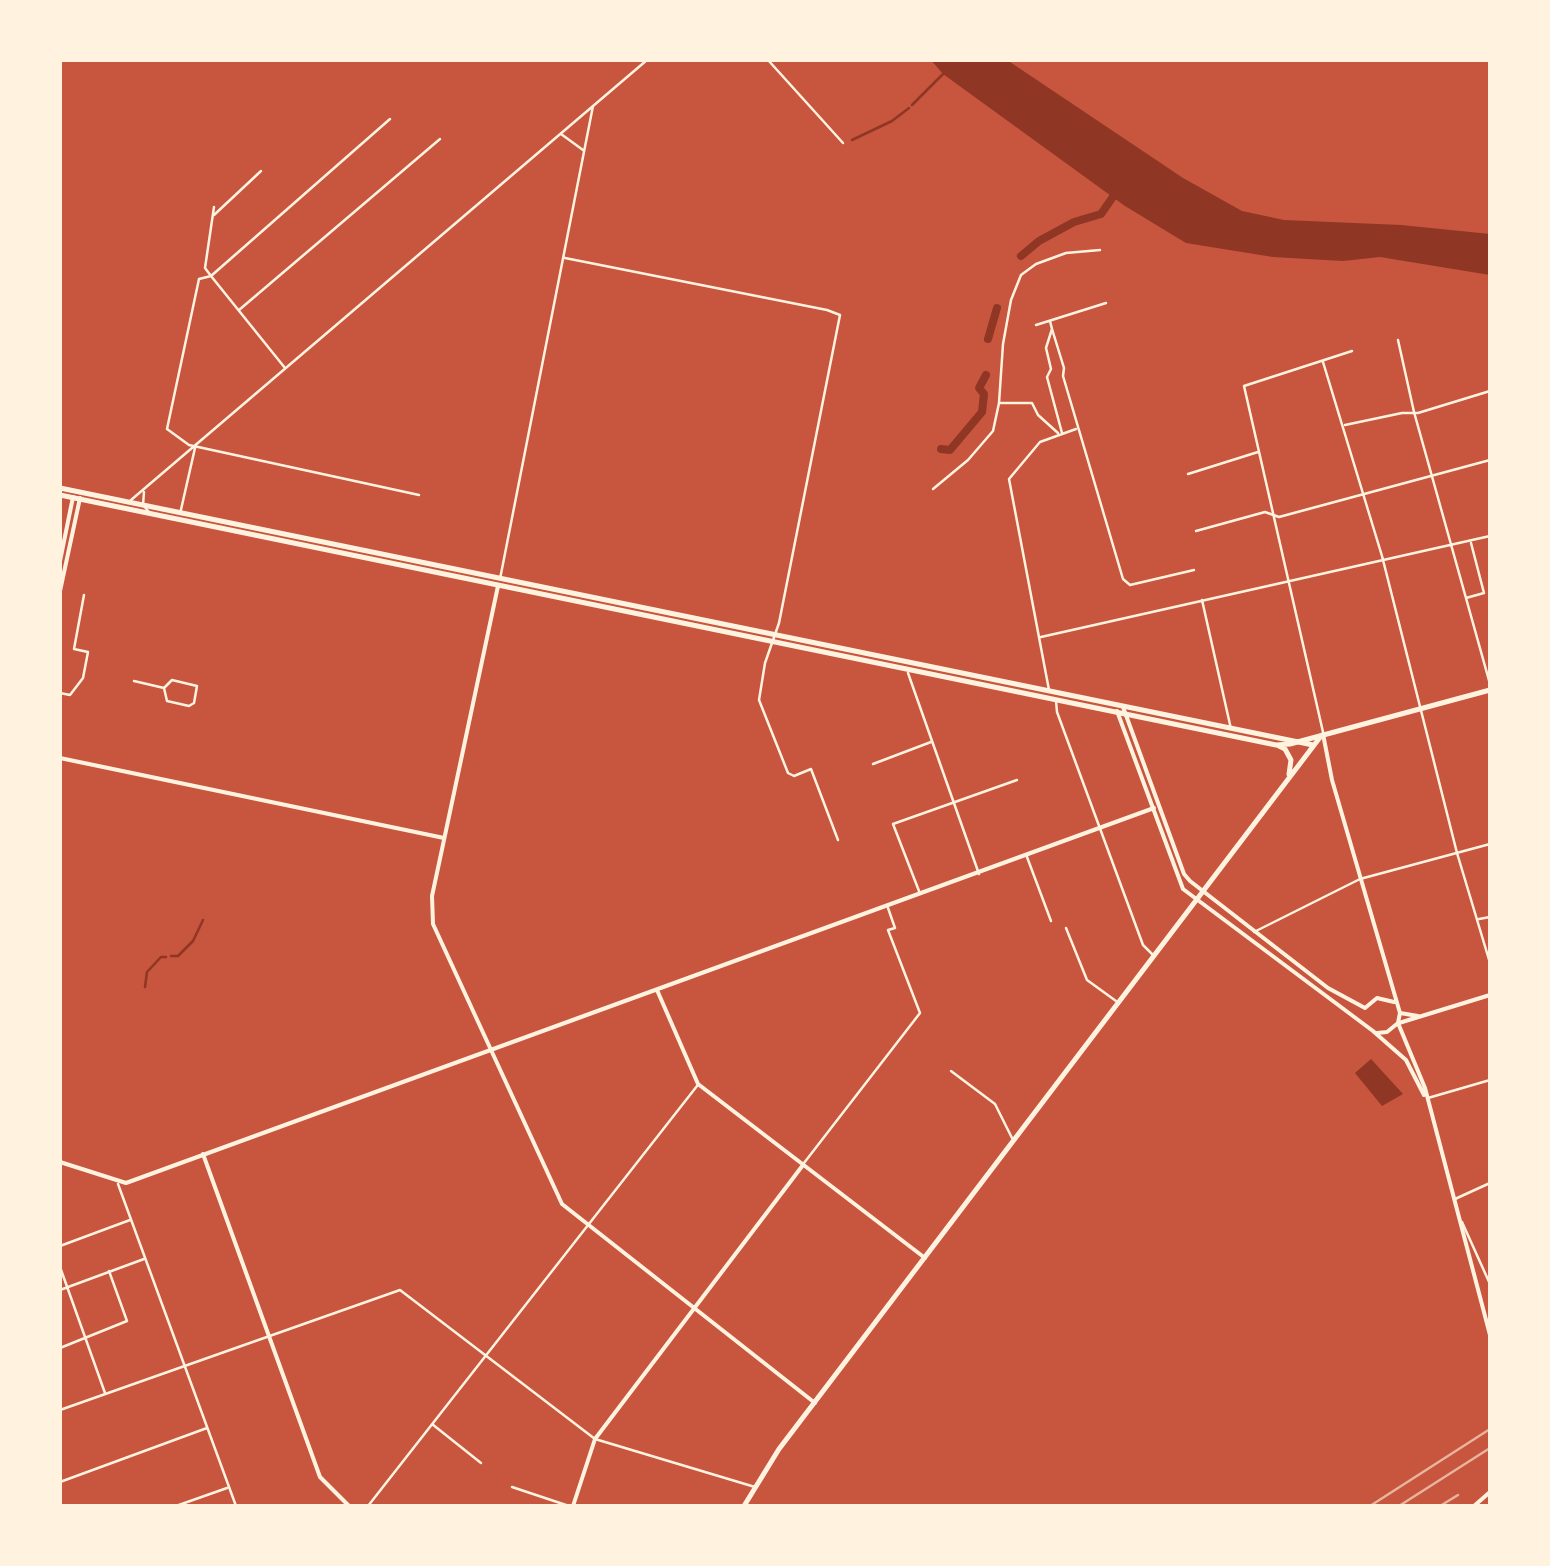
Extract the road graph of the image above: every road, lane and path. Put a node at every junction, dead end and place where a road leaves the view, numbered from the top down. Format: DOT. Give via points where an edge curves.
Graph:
graph roads {
  1 [pos="646,60"];
  2 [pos="768,60"];
  3 [pos="594,105"];
  4 [pos="390,119"];
  5 [pos="561,133"];
  6 [pos="440,139"];
  7 [pos="843,143"];
  8 [pos="584,151"];
  9 [pos="261,171"];
  10 [pos="214,208"];
  11 [pos="212,216"];
  12 [pos="1100,250"];
  13 [pos="565,258"];
  14 [pos="211,276"];
  15 [pos="1106,303"];
  16 [pos="238,310"];
  17 [pos="1050,321"];
  18 [pos="1036,325"];
  19 [pos="1052,329"];
  20 [pos="1398,340"];
  21 [pos="1352,351"];
  22 [pos="1323,362"];
  23 [pos="286,369"];
  24 [pos="1490,390"];
  25 [pos="999,403"];
  26 [pos="1414,412"];
  27 [pos="1344,425"];
  28 [pos="1078,428"];
  29 [pos="1061,433"];
  30 [pos="195,447"];
  31 [pos="1259,452"];
  32 [pos="1490,460"];
  33 [pos="1188,474"];
  34 [pos="1433,474"];
  35 [pos="933,489"];
  36 [pos="144,490"];
  37 [pos="60,491"];
  38 [pos="420,495"];
  39 [pos="1365,495"];
  40 [pos="77,496"];
  41 [pos="128,502"];
  42 [pos="143,505"];
  43 [pos="150,513"];
  44 [pos="1274,514"];
  45 [pos="180,516"];
  46 [pos="1196,531"];
  47 [pos="1490,536"];
  48 [pos="1471,541"];
  49 [pos="1452,546"];
  50 [pos="60,561"];
  51 [pos="1383,561"];
  52 [pos="1194,570"];
  53 [pos="1289,581"];
  54 [pos="499,582"];
  55 [pos="60,591"];
  56 [pos="84,595"];
  57 [pos="1466,598"];
  58 [pos="1202,600"];
  59 [pos="774,637"];
  60 [pos="1040,637"];
  61 [pos="898,662"];
  62 [pos="907,668"];
  63 [pos="963,676"];
  64 [pos="134,681"];
  65 [pos="1490,687"];
  66 [pos="164,688"];
  67 [pos="60,693"];
  68 [pos="1052,696"];
  69 [pos="1421,708"];
  70 [pos="1120,710"];
  71 [pos="1231,730"];
  72 [pos="1324,734"];
  73 [pos="1300,740"];
  74 [pos="932,742"];
  75 [pos="1276,745"];
  76 [pos="1313,745"];
  77 [pos="60,758"];
  78 [pos="1326,758"];
  79 [pos="873,764"];
  80 [pos="1288,777"];
  81 [pos="1017,780"];
  82 [pos="953,803"];
  83 [pos="1159,806"];
  84 [pos="1151,809"];
  85 [pos="1100,829"];
  86 [pos="444,838"];
  87 [pos="838,840"];
  88 [pos="1490,844"];
  89 [pos="1458,852"];
  90 [pos="1027,857"];
  91 [pos="979,874"];
  92 [pos="1360,879"];
  93 [pos="1201,892"];
  94 [pos="920,895"];
  95 [pos="1195,899"];
  96 [pos="887,907"];
  97 [pos="1490,917"];
  98 [pos="1051,920"];
  99 [pos="1478,920"];
  100 [pos="1066,928"];
  101 [pos="1254,932"];
  102 [pos="1153,955"];
  103 [pos="1490,963"];
  104 [pos="657,990"];
  105 [pos="1490,995"];
  106 [pos="1118,1001"];
  107 [pos="1397,1005"];
  108 [pos="1365,1008"];
  109 [pos="1400,1013"];
  110 [pos="1423,1016"];
  111 [pos="1398,1023"];
  112 [pos="1371,1029"];
  113 [pos="493,1049"];
  114 [pos="951,1071"];
  115 [pos="1490,1080"];
  116 [pos="698,1084"];
  117 [pos="1426,1099"];
  118 [pos="1013,1141"];
  119 [pos="203,1154"];
  120 [pos="60,1162"];
  121 [pos="803,1165"];
  122 [pos="118,1182"];
  123 [pos="1490,1183"];
  124 [pos="1453,1200"];
  125 [pos="1457,1212"];
  126 [pos="131,1219"];
  127 [pos="587,1226"];
  128 [pos="60,1246"];
  129 [pos="146,1258"];
  130 [pos="925,1258"];
  131 [pos="60,1267"];
  132 [pos="109,1272"];
  133 [pos="1490,1284"];
  134 [pos="67,1287"];
  135 [pos="60,1290"];
  136 [pos="694,1309"];
  137 [pos="1490,1335"];
  138 [pos="268,1336"];
  139 [pos="86,1338"];
  140 [pos="60,1348"];
  141 [pos="486,1355"];
  142 [pos="184,1364"];
  143 [pos="106,1394"];
  144 [pos="815,1403"];
  145 [pos="60,1410"];
  146 [pos="432,1424"];
  147 [pos="208,1428"];
  148 [pos="595,1439"];
  149 [pos="481,1463"];
  150 [pos="60,1482"];
  151 [pos="229,1487"];
  152 [pos="755,1487"];
  153 [pos="512,1488"];
  154 [pos="1490,1492"];
  155 [pos="176,1506"];
  156 [pos="236,1506"];
  157 [pos="349,1506"];
  158 [pos="368,1506"];
  159 [pos="571,1506"];
  160 [pos="744,1506"];
  161 [pos="1474,1506"];
  1 -- 3 [label="street"];
  2 -- 7 [label="street"];
  3 -- 5 [label="street"];
  3 -- 8 [label="street"];
  4 -- 14 [label="street"];
  5 -- 8 [label="street"];
  5 -- 23 [label="street"];
  6 -- 16 [label="street"];
  8 -- 13 [label="street"];
  9 -- 11 [label="street"];
  10 -- 11 [label="street"];
  11 -- 14 [label="street" via="205,268"];
  12 -- 25 [label="street" via="1066,253 1021,275 1003,344"];
  13 -- 54 [label="street"];
  13 -- 59 [label="street" via="840,316"];
  14 -- 16 [label="street"];
  14 -- 30 [label="street" via="199,279 168,430"];
  15 -- 17 [label="street"];
  16 -- 23 [label="street"];
  17 -- 18 [label="street"];
  17 -- 19 [label="street"];
  19 -- 28 [label="street"];
  19 -- 29 [label="street" via="1046,378"];
  20 -- 26 [label="street"];
  21 -- 22 [label="street"];
  22 -- 27 [label="street"];
  22 -- 31 [label="street" via="1244,386"];
  23 -- 30 [label="street"];
  24 -- 26 [label="street"];
  25 -- 29 [label="street" via="1032,404"];
  25 -- 35 [label="street" via="986,441"];
  26 -- 27 [label="street"];
  26 -- 34 [label="street"];
  27 -- 39 [label="street"];
  28 -- 29 [label="street"];
  28 -- 52 [label="street" via="1123,579 1130,585"];
  29 -- 60 [label="street" via="1040,442 1008,479"];
  30 -- 36 [label="street"];
  30 -- 38 [label="street"];
  30 -- 45 [label="street"];
  31 -- 33 [label="street"];
  31 -- 44 [label="street"];
  32 -- 34 [label="street"];
  34 -- 39 [label="street"];
  34 -- 49 [label="street"];
  36 -- 41 [label="street"];
  36 -- 42 [label="street"];
  37 -- 40 [label="main road"];
  39 -- 44 [label="street"];
  39 -- 51 [label="street"];
  40 -- 41 [label="main road"];
  40 -- 43 [label="main road"];
  40 -- 50 [label="street"];
  40 -- 55 [label="street"];
  41 -- 42 [label="main road"];
  42 -- 43 [label="street"];
  42 -- 45 [label="main road"];
  43 -- 45 [label="main road"];
  44 -- 46 [label="street"];
  44 -- 53 [label="street"];
  45 -- 54 [label="main road"];
  47 -- 48 [label="street"];
  48 -- 49 [label="street"];
  48 -- 57 [label="street" via="1484,593"];
  49 -- 51 [label="street"];
  49 -- 57 [label="street"];
  51 -- 53 [label="street"];
  51 -- 69 [label="street"];
  53 -- 58 [label="street"];
  53 -- 72 [label="street"];
  54 -- 59 [label="main road"];
  54 -- 86 [label="street"];
  56 -- 67 [label="street" via="74,649 88,652 83,678 70,695"];
  57 -- 65 [label="street"];
  58 -- 60 [label="street"];
  58 -- 71 [label="street"];
  59 -- 61 [label="main road"];
  59 -- 87 [label="street" via="760,706 788,773 811,769"];
  60 -- 68 [label="street"];
  61 -- 62 [label="main road"];
  61 -- 63 [label="main road"];
  62 -- 63 [label="main road"];
  62 -- 74 [label="street"];
  63 -- 68 [label="main road"];
  64 -- 66 [label="street"];
  65 -- 69 [label="main road"];
  66 -- 66 [label="street" via="172,680 198,686 189,706 167,701"];
  68 -- 70 [label="main road"];
  68 -- 85 [label="street"];
  69 -- 72 [label="main road"];
  69 -- 89 [label="street"];
  70 -- 71 [label="main road"];
  70 -- 75 [label="main road"];
  70 -- 83 [label="street"];
  70 -- 84 [label="street"];
  71 -- 73 [label="main road"];
  72 -- 73 [label="main road"];
  72 -- 76 [label="main road"];
  72 -- 78 [label="street"];
  73 -- 75 [label="main road"];
  73 -- 76 [label="main road"];
  74 -- 79 [label="street"];
  74 -- 82 [label="street"];
  75 -- 80 [label="main road" via="1290,760"];
  76 -- 78 [label="street"];
  76 -- 80 [label="main road"];
  77 -- 86 [label="street"];
  78 -- 92 [label="street"];
  80 -- 93 [label="main road"];
  81 -- 82 [label="street"];
  82 -- 91 [label="street"];
  82 -- 94 [label="street" via="893,824"];
  83 -- 84 [label="street"];
  83 -- 93 [label="street" via="1190,881"];
  84 -- 85 [label="street"];
  84 -- 95 [label="street" via="1176,877"];
  85 -- 90 [label="street"];
  85 -- 102 [label="street" via="1142,944"];
  86 -- 113 [label="street" via="432,896 434,924"];
  88 -- 89 [label="street"];
  89 -- 92 [label="street"];
  89 -- 99 [label="street"];
  90 -- 91 [label="street"];
  90 -- 98 [label="street"];
  91 -- 94 [label="street"];
  92 -- 101 [label="street"];
  92 -- 107 [label="street"];
  93 -- 95 [label="main road"];
  93 -- 101 [label="street"];
  94 -- 96 [label="street"];
  95 -- 102 [label="main road"];
  95 -- 112 [label="street"];
  96 -- 104 [label="street"];
  96 -- 121 [label="street" via="895,928 888,930 920,1013"];
  97 -- 99 [label="street"];
  99 -- 103 [label="street"];
  100 -- 106 [label="street" via="1087,980"];
  101 -- 108 [label="street"];
  102 -- 106 [label="main road"];
  104 -- 113 [label="street"];
  104 -- 116 [label="street"];
  105 -- 110 [label="street"];
  106 -- 118 [label="main road"];
  107 -- 108 [label="street" via="1384,997"];
  107 -- 109 [label="street"];
  108 -- 112 [label="street"];
  109 -- 110 [label="street"];
  109 -- 111 [label="street"];
  110 -- 111 [label="street"];
  111 -- 112 [label="street" via="1388,1032"];
  111 -- 117 [label="street"];
  112 -- 117 [label="street" via="1406,1060"];
  113 -- 119 [label="street"];
  113 -- 127 [label="street" via="562,1204"];
  114 -- 118 [label="street" via="999,1109"];
  115 -- 117 [label="street"];
  116 -- 121 [label="street"];
  116 -- 127 [label="street"];
  117 -- 124 [label="street"];
  118 -- 130 [label="main road"];
  119 -- 122 [label="street"];
  119 -- 138 [label="street"];
  120 -- 122 [label="street"];
  121 -- 130 [label="street"];
  121 -- 136 [label="street"];
  122 -- 126 [label="street"];
  123 -- 124 [label="street"];
  124 -- 125 [label="street"];
  125 -- 133 [label="street"];
  125 -- 137 [label="street"];
  126 -- 128 [label="street"];
  126 -- 129 [label="street"];
  127 -- 136 [label="street"];
  127 -- 141 [label="street"];
  129 -- 132 [label="street"];
  129 -- 142 [label="street"];
  130 -- 144 [label="main road"];
  131 -- 134 [label="street"];
  132 -- 134 [label="street"];
  132 -- 139 [label="street" via="128,1321"];
  134 -- 135 [label="street"];
  134 -- 139 [label="street"];
  136 -- 144 [label="street"];
  136 -- 148 [label="street"];
  138 -- 141 [label="street" via="400,1290"];
  138 -- 142 [label="street"];
  138 -- 157 [label="street" via="320,1477"];
  139 -- 140 [label="street"];
  139 -- 143 [label="street"];
  141 -- 146 [label="street"];
  141 -- 148 [label="street"];
  142 -- 143 [label="street"];
  142 -- 147 [label="street"];
  143 -- 145 [label="street"];
  144 -- 152 [label="main road"];
  146 -- 149 [label="street"];
  146 -- 158 [label="street"];
  147 -- 150 [label="street"];
  147 -- 151 [label="street"];
  148 -- 152 [label="street"];
  148 -- 159 [label="street"];
  151 -- 155 [label="street"];
  151 -- 156 [label="street"];
  152 -- 160 [label="main road"];
  153 -- 159 [label="street"];
  154 -- 161 [label="street"];
}
